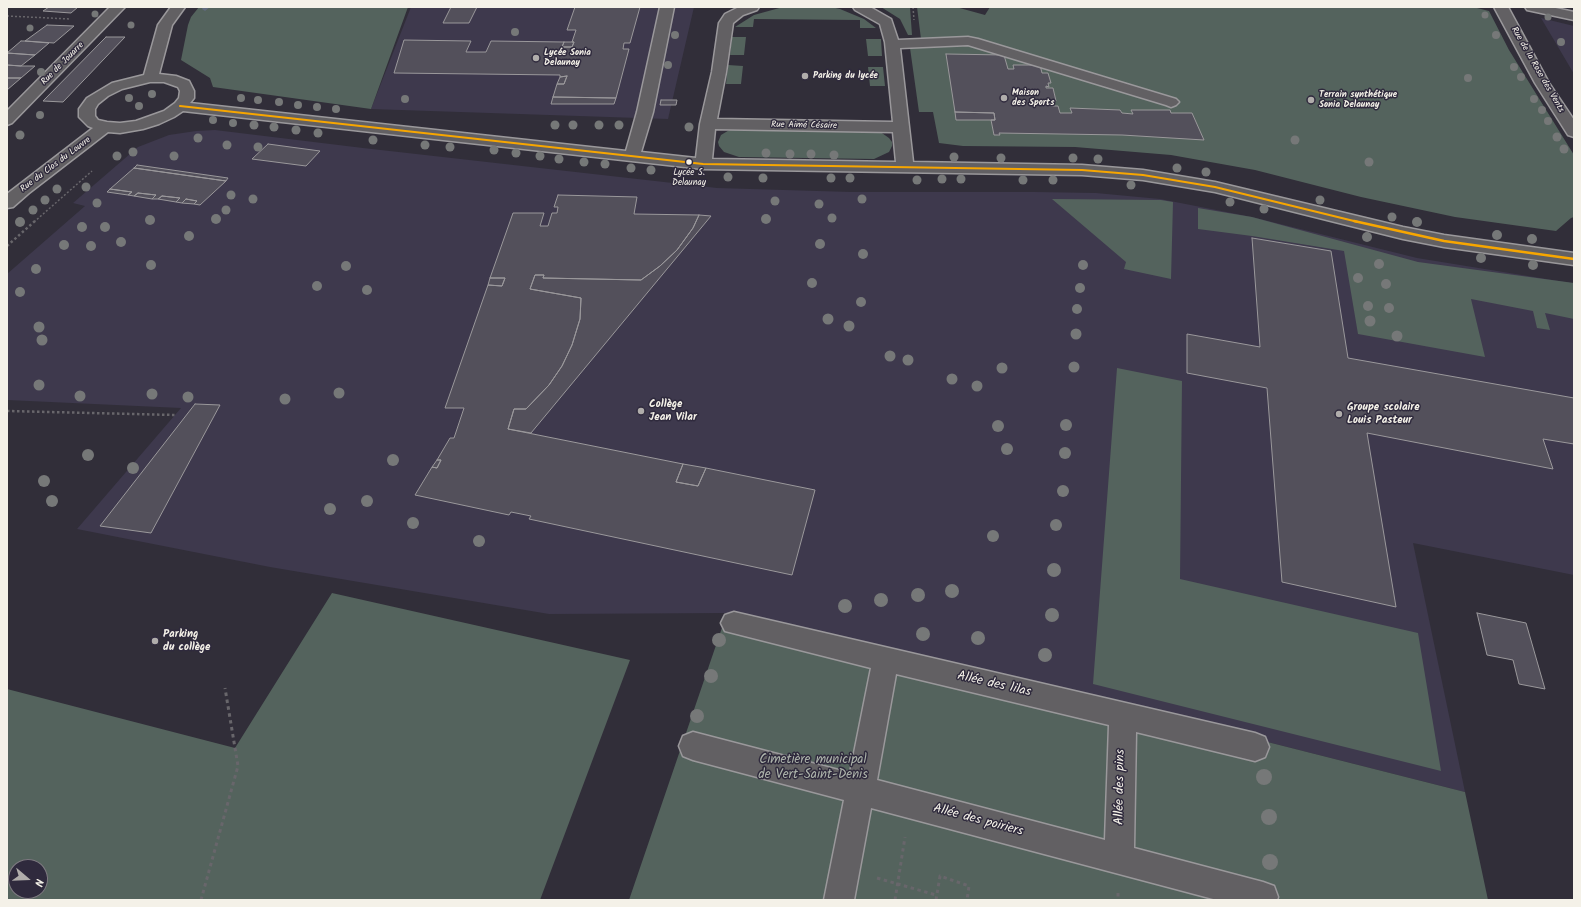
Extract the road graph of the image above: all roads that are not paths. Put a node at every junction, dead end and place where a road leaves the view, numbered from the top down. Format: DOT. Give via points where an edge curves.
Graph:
graph roads {
  1 [pos="118,7"];
  2 [pos="178,7"];
  3 [pos="667,7"];
  4 [pos="752,7"];
  5 [pos="860,7"];
  6 [pos="1501,7"];
  7 [pos="1532,7"];
  8 [pos="1574,16"];
  9 [pos="892,44"];
  10 [pos="150,78"];
  11 [pos="1171,102"];
  12 [pos="180,106"];
  13 [pos="7,120"];
  14 [pos="708,124"];
  15 [pos="105,127"];
  16 [pos="901,127"];
  17 [pos="1574,132"];
  18 [pos="632,157"];
  19 [pos="703,164"];
  20 [pos="905,167"];
  21 [pos="7,203"];
  22 [pos="1574,259"];
  23 [pos="734,623"];
  24 [pos="886,659"];
  25 [pos="1123,716"];
  26 [pos="693,746"];
  27 [pos="1255,747"];
  28 [pos="860,790"];
  29 [pos="1119,859"];
  30 [pos="1263,897"];
  31 [pos="839,900"];
  1 -- 13 [label="street, Rue de Jouarre"];
  2 -- 10 [label="street" via="165,25"];
  3 -- 18 [label="street" via="645,112"];
  4 -- 14 [label="street" via="738,12 726,22"];
  5 -- 9 [label="street" via="886,22"];
  6 -- 17 [label="street, Rue de la Rose des Vents" via="1542,83"];
  7 -- 8 [label="street"];
  9 -- 11 [label="street" via="968,41 978,43"];
  9 -- 16 [label="street"];
  10 -- 12 [label="street" via="176,80 184,84 187,90 186,98"];
  10 -- 15 [label="street" via="117,86 92,101 87,110 87,117 93,123"];
  12 -- 15 [label="street" via="169,114 143,124 120,128"];
  12 -- 18 [label="street"];
  14 -- 16 [label="street, Rue Aimé Césaire"];
  14 -- 19 [label="street"];
  15 -- 21 [label="street, Rue du Clos du Louvre"];
  16 -- 20 [label="street"];
  18 -- 19 [label="street"];
  19 -- 20 [label="street"];
  20 -- 22 [label="street" via="1082,170 1143,175 1215,187 1444,241"];
  23 -- 24 [label="street, Allée des lilas"];
  24 -- 25 [label="street, Allée des lilas"];
  24 -- 28 [label="street"];
  25 -- 27 [label="street, Allée des lilas"];
  25 -- 29 [label="street, Allée des pins"];
  26 -- 28 [label="street, Allée des poiriers"];
  28 -- 29 [label="street, Allée des poiriers"];
  28 -- 31 [label="street"];
  29 -- 30 [label="street, Allée des poiriers"];
}
